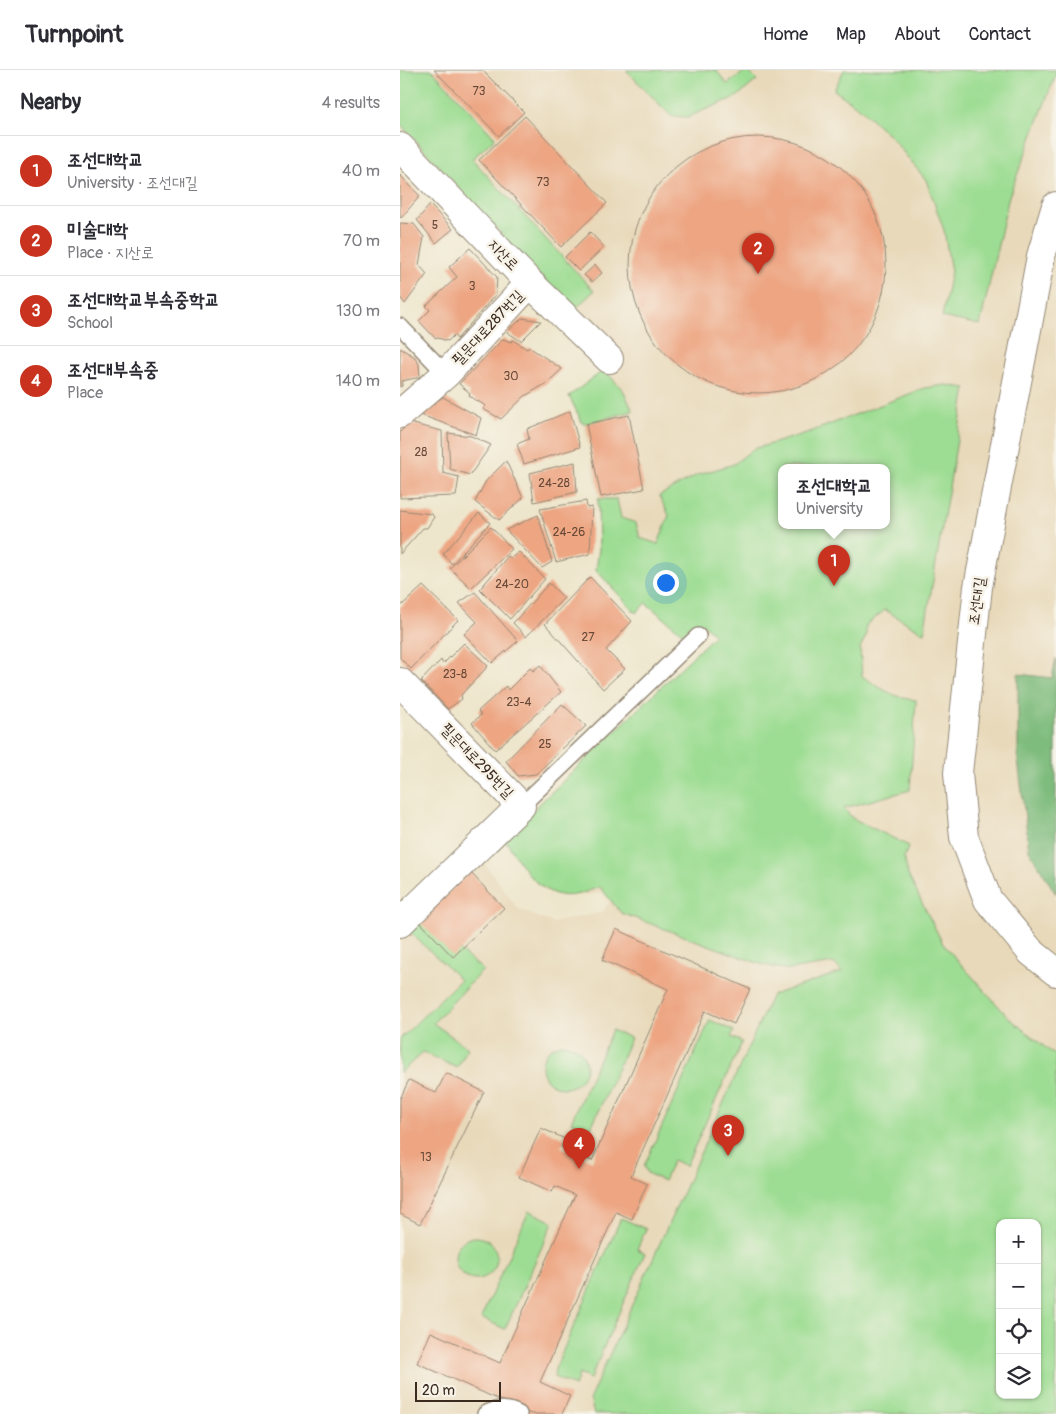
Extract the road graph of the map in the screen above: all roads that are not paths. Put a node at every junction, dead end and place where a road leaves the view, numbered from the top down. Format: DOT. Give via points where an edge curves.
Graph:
graph roads {
  1 [pos="400,147"];
  2 [pos="1056,206"];
  3 [pos="530,283"];
  4 [pos="400,326"];
  5 [pos="609,359"];
  6 [pos="446,374"];
  7 [pos="400,414"];
  8 [pos="698,636"];
  9 [pos="400,682"];
  10 [pos="521,806"];
  11 [pos="400,923"];
  12 [pos="1056,972"];
  13 [pos="485,1414"];
  14 [pos="519,1414"];
  1 -- 3 [label="street, 지산로"];
  2 -- 12 [label="street, 조선대길" via="1041,256 978,587 958,773 964,837 988,900 1031,952"];
  3 -- 5 [label="street, 지산로"];
  3 -- 6 [label="street, 필문대로287번길"];
  4 -- 6 [label="lane, 필문대로287번길"];
  6 -- 7 [label="street, 필문대로287번길"];
  8 -- 10 [label="lane"];
  9 -- 10 [label="street, 필문대로295번길"];
  10 -- 11 [label="street, 필문대로295번길"];
  13 -- 14 [label="lane" via="500,1409"];
}
